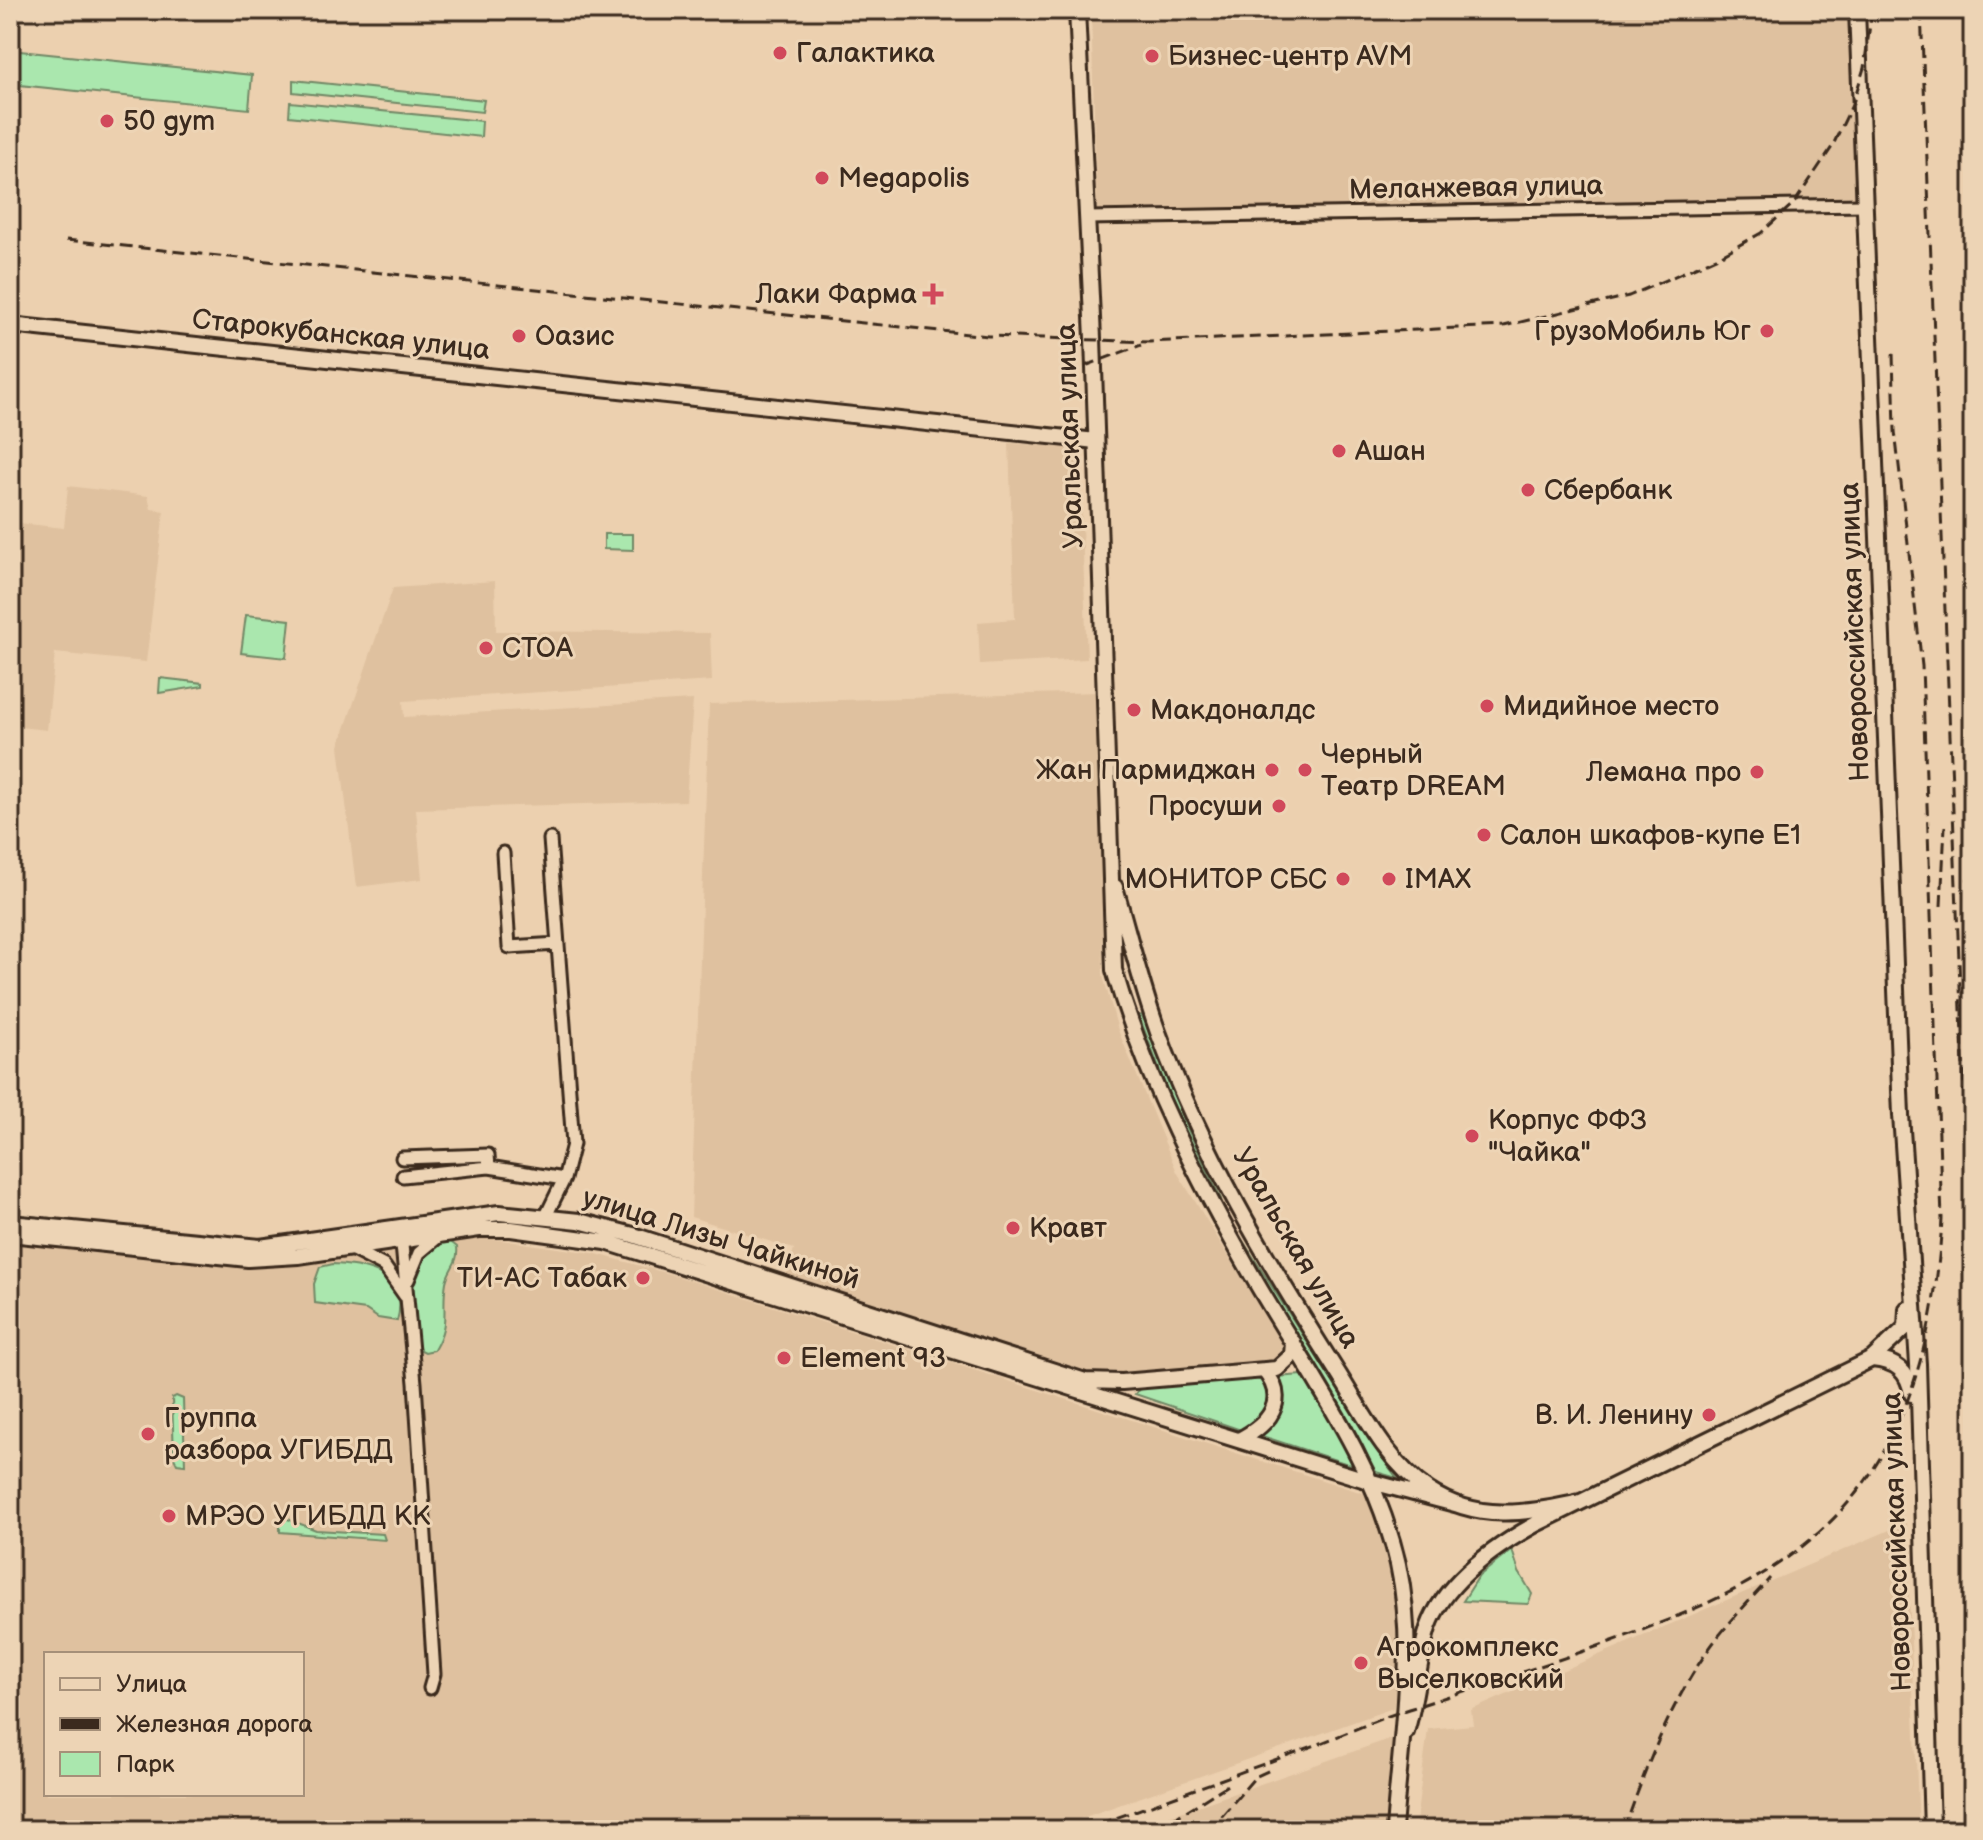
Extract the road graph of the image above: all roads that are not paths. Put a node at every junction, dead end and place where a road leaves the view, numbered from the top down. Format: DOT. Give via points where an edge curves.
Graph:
graph roads {
  1 [pos="1077,10"];
  2 [pos="1857,10"];
  3 [pos="1864,205"];
  4 [pos="1087,218"];
  5 [pos="10,325"];
  6 [pos="1096,441"];
  7 [pos="550,839"];
  8 [pos="503,853"];
  9 [pos="1108,859"];
  10 [pos="558,944"];
  11 [pos="1143,986"];
  12 [pos="1130,1026"];
  13 [pos="402,1158"];
  14 [pos="489,1167"];
  15 [pos="403,1176"];
  16 [pos="564,1179"];
  17 [pos="1234,1200"];
  18 [pos="546,1216"];
  19 [pos="10,1223"];
  20 [pos="457,1230"];
  21 [pos="400,1233"];
  22 [pos="10,1234"];
  23 [pos="1235,1243"];
  24 [pos="350,1248"];
  25 [pos="1909,1252"];
  26 [pos="408,1301"];
  27 [pos="1293,1342"];
  28 [pos="1872,1359"];
  29 [pos="1264,1370"];
  30 [pos="1074,1383"];
  31 [pos="1920,1434"];
  32 [pos="1239,1440"];
  33 [pos="1372,1482"];
  34 [pos="1580,1502"];
  35 [pos="1459,1505"];
  36 [pos="1405,1606"];
  37 [pos="1439,1606"];
  38 [pos="430,1688"];
  39 [pos="1396,1830"];
  40 [pos="1932,1830"];
  1 -- 4 [label="main road, Уральская улица"];
  2 -- 3 [label="main road, Новороссийская улица"];
  3 -- 4 [label="street, Меланжевая улица"];
  3 -- 25 [label="main road, Новороссийская улица"];
  4 -- 6 [label="main road, Уральская улица"];
  5 -- 6 [label="main road, Старокубанская улица"];
  6 -- 9 [label="main road, Уральская улица"];
  7 -- 10 [label="street"];
  8 -- 10 [label="street" via="509,947"];
  9 -- 11 [label="main road, Уральская улица"];
  9 -- 12 [label="main road, Уральская улица" via="1114,970"];
  10 -- 16 [label="street" via="573,1144"];
  11 -- 12 [label="main road"];
  11 -- 17 [label="main road, Уральская улица" via="1159,1034"];
  12 -- 23 [label="main road, Уральская улица" via="1192,1164"];
  13 -- 14 [label="street" via="488,1155"];
  14 -- 15 [label="street"];
  14 -- 16 [label="street"];
  16 -- 18 [label="street"];
  17 -- 23 [label="main road" via="1230,1212"];
  17 -- 35 [label="main road, Уральская улица" via="1383,1445 1403,1470"];
  18 -- 21 [label="main road, улица Лизы Чайкиной" via="499,1213"];
  18 -- 30 [label="main road, улица Лизы Чайкиной" via="609,1227"];
  19 -- 21 [label="main road, улица Лизы Чайкиной" via="260,1247"];
  20 -- 21 [label="main road, улица Лизы Чайкиной"];
  20 -- 26 [label="street" via="431,1240 419,1253 408,1279"];
  20 -- 30 [label="main road, улица Лизы Чайкиной" via="511,1229 606,1242"];
  21 -- 24 [label="main road, улица Лизы Чайкиной"];
  21 -- 26 [label="street"];
  22 -- 24 [label="main road, улица Лизы Чайкиной" via="248,1259"];
  23 -- 27 [label="main road, Уральская улица"];
  24 -- 26 [label="street" via="384,1266"];
  25 -- 28 [label="main road, Новороссийская улица" via="1906,1327"];
  25 -- 31 [label="main road, Новороссийская улица"];
  26 -- 38 [label="street" via="434,1674"];
  27 -- 29 [label="main road" via="1286,1364"];
  27 -- 33 [label="main road, Уральская улица"];
  28 -- 31 [label="main road" via="1897,1365 1908,1376"];
  28 -- 34 [label="main road, Новороссийская улица"];
  29 -- 30 [label="main road"];
  29 -- 32 [label="main road" via="1277,1390 1271,1419"];
  30 -- 32 [label="main road"];
  31 -- 40 [label="main road, Новороссийская улица"];
  32 -- 33 [label="main road"];
  33 -- 35 [label="main road"];
  33 -- 36 [label="main road, Уральская улица"];
  34 -- 35 [label="main road, Уральская улица" via="1511,1515"];
  34 -- 37 [label="main road, Новороссийская улица" via="1504,1542"];
  36 -- 37 [label="main road" via="1426,1614"];
  36 -- 39 [label="main road, Уральская улица"];
  37 -- 39 [label="main road, Новороссийская улица" via="1426,1633 1403,1743"];
}
